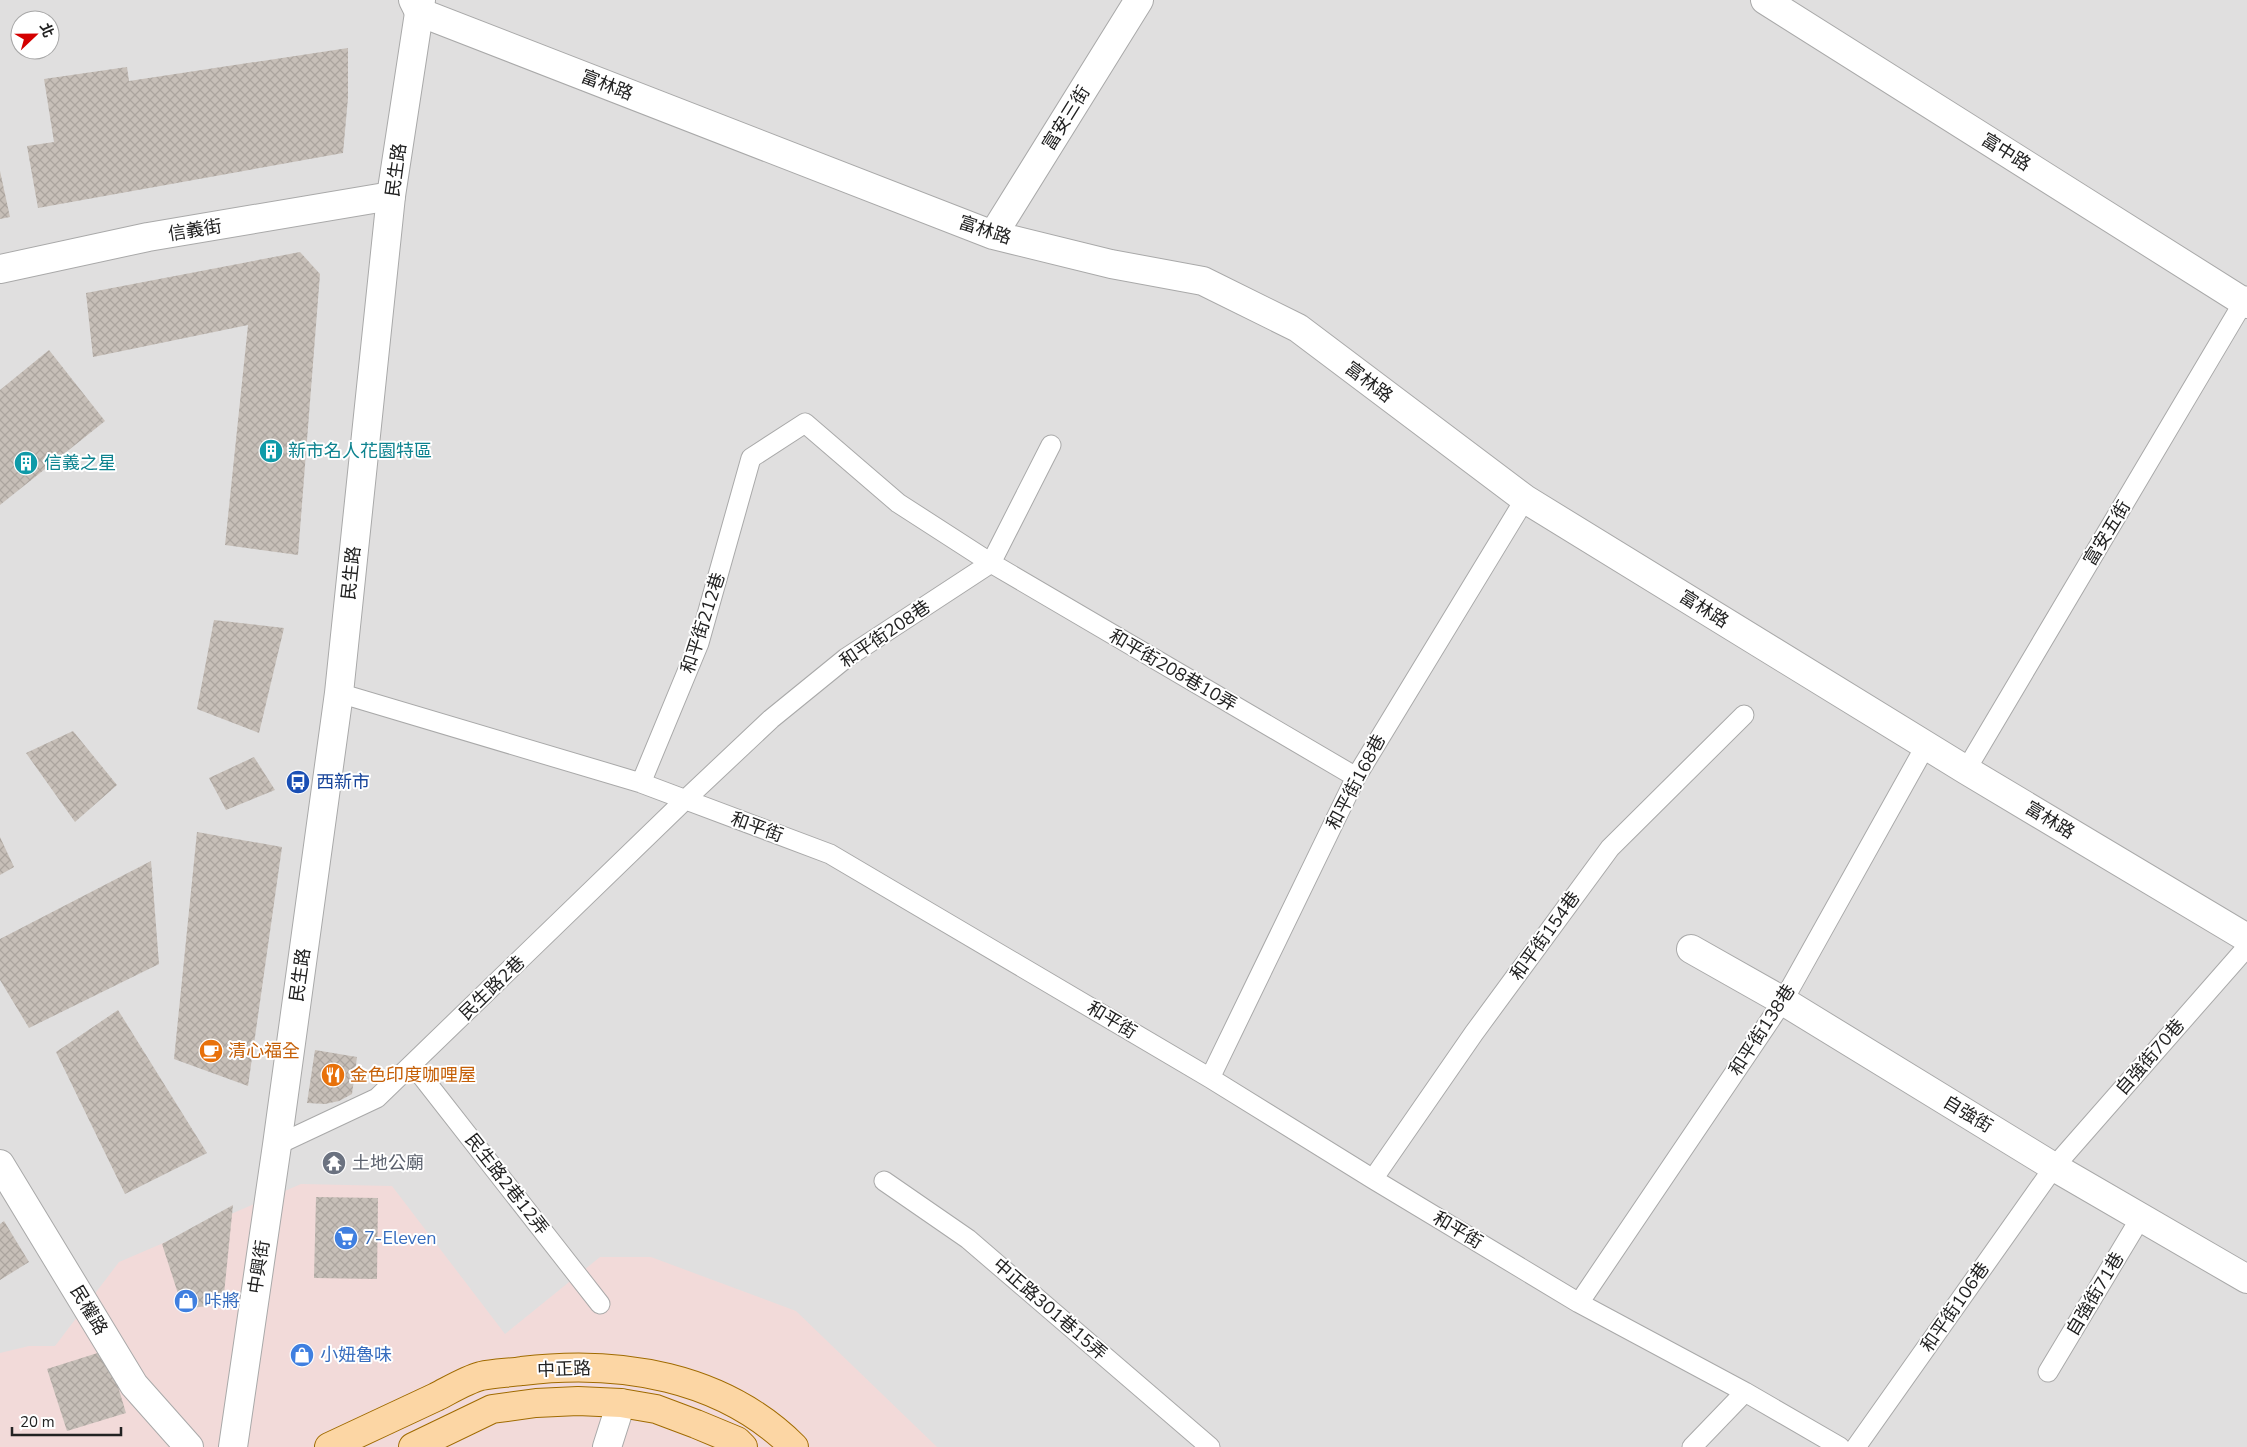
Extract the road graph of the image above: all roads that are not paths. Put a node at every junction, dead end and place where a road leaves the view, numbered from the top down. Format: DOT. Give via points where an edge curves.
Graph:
graph roads {
  1 [pos="1139,0"];
  2 [pos="1765,0"];
  3 [pos="418,4"];
  4 [pos="391,196"];
  5 [pos="993,235"];
  6 [pos="0,269"];
  7 [pos="2246,300"];
  8 [pos="1051,444"];
  9 [pos="751,458"];
  10 [pos="1525,499"];
  11 [pos="991,563"];
  12 [pos="339,693"];
  13 [pos="1744,715"];
  14 [pos="1926,745"];
  15 [pos="1966,770"];
  16 [pos="1356,777"];
  17 [pos="642,783"];
  18 [pos="685,800"];
  19 [pos="2247,938"];
  20 [pos="2247,947"];
  21 [pos="1691,949"];
  22 [pos="1783,1001"];
  23 [pos="413,1065"];
  24 [pos="1210,1078"];
  25 [pos="277,1146"];
  26 [pos="0,1164"];
  27 [pos="2054,1167"];
  28 [pos="1373,1179"];
  29 [pos="884,1181"];
  30 [pos="2141,1217"];
  31 [pos="2247,1279"];
  32 [pos="1579,1303"];
  33 [pos="600,1304"];
  34 [pos="2048,1372"];
  35 [pos="1745,1392"];
  36 [pos="621,1403"];
  37 [pos="189,1447"];
  38 [pos="233,1447"];
  39 [pos="329,1447"];
  40 [pos="414,1447"];
  41 [pos="607,1447"];
  42 [pos="743,1447"];
  43 [pos="794,1447"];
  44 [pos="1210,1447"];
  45 [pos="1692,1447"];
  46 [pos="1840,1447"];
  47 [pos="1856,1447"];
  1 -- 5 [label="street, 富安三街"];
  2 -- 7 [label="street, 富中路"];
  3 -- 4 [label="street, 民生路"];
  3 -- 5 [label="street, 富林路"];
  4 -- 6 [label="street, 信義街" via="148,238"];
  4 -- 12 [label="street, 民生路"];
  5 -- 10 [label="street, 富林路" via="1111,264 1203,281 1298,328"];
  7 -- 15 [label="lane, 富安五街"];
  8 -- 11 [label="lane"];
  9 -- 11 [label="lane, 和平街208巷10弄" via="805,424 898,503"];
  9 -- 17 [label="lane, 和平街212巷" via="699,643"];
  10 -- 14 [label="street, 富林路"];
  10 -- 16 [label="lane, 和平街168巷"];
  11 -- 16 [label="lane, 和平街208巷10弄"];
  11 -- 18 [label="lane, 和平街208巷" via="846,658 771,719"];
  12 -- 17 [label="lane, 和平街"];
  12 -- 25 [label="street, 民生路"];
  13 -- 28 [label="lane, 和平街154巷" via="1610,848 1474,1033"];
  14 -- 15 [label="street, 富林路"];
  14 -- 22 [label="lane, 和平街138巷"];
  15 -- 19 [label="street, 富林路"];
  16 -- 24 [label="lane, 和平街168巷"];
  17 -- 18 [label="lane, 和平街"];
  18 -- 23 [label="lane, 民生路2巷"];
  18 -- 24 [label="lane, 和平街" via="830,854"];
  20 -- 27 [label="lane, 自強街70巷"];
  21 -- 22 [label="street, 自強街"];
  22 -- 27 [label="street, 自強街"];
  22 -- 32 [label="lane, 和平街138巷"];
  23 -- 25 [label="lane, 民生路2巷" via="376,1098"];
  23 -- 33 [label="lane, 民生路2巷12弄"];
  24 -- 28 [label="lane, 和平街"];
  25 -- 38 [label="street, 中興街"];
  26 -- 37 [label="street, 民權路" via="134,1385"];
  27 -- 30 [label="street, 自強街"];
  27 -- 47 [label="lane, 和平街106巷"];
  28 -- 32 [label="lane, 和平街"];
  29 -- 44 [label="lane, 中正路301巷15弄" via="968,1239"];
  30 -- 31 [label="street, 自強街"];
  30 -- 34 [label="lane, 自強街71巷"];
  32 -- 35 [label="lane, 和平街"];
  35 -- 45 [label="lane"];
  35 -- 46 [label="lane, 和平街"];
  36 -- 40 [label="main road, 中正路" via="578,1401 492,1409"];
  36 -- 41 [label="street"];
  36 -- 42 [label="main road, 中正路" via="656,1410 696,1424 737,1441"];
  39 -- 43 [label="main road, 中正路" via="480,1376 550,1367 592,1366 674,1379 714,1394 746,1409"];
}
